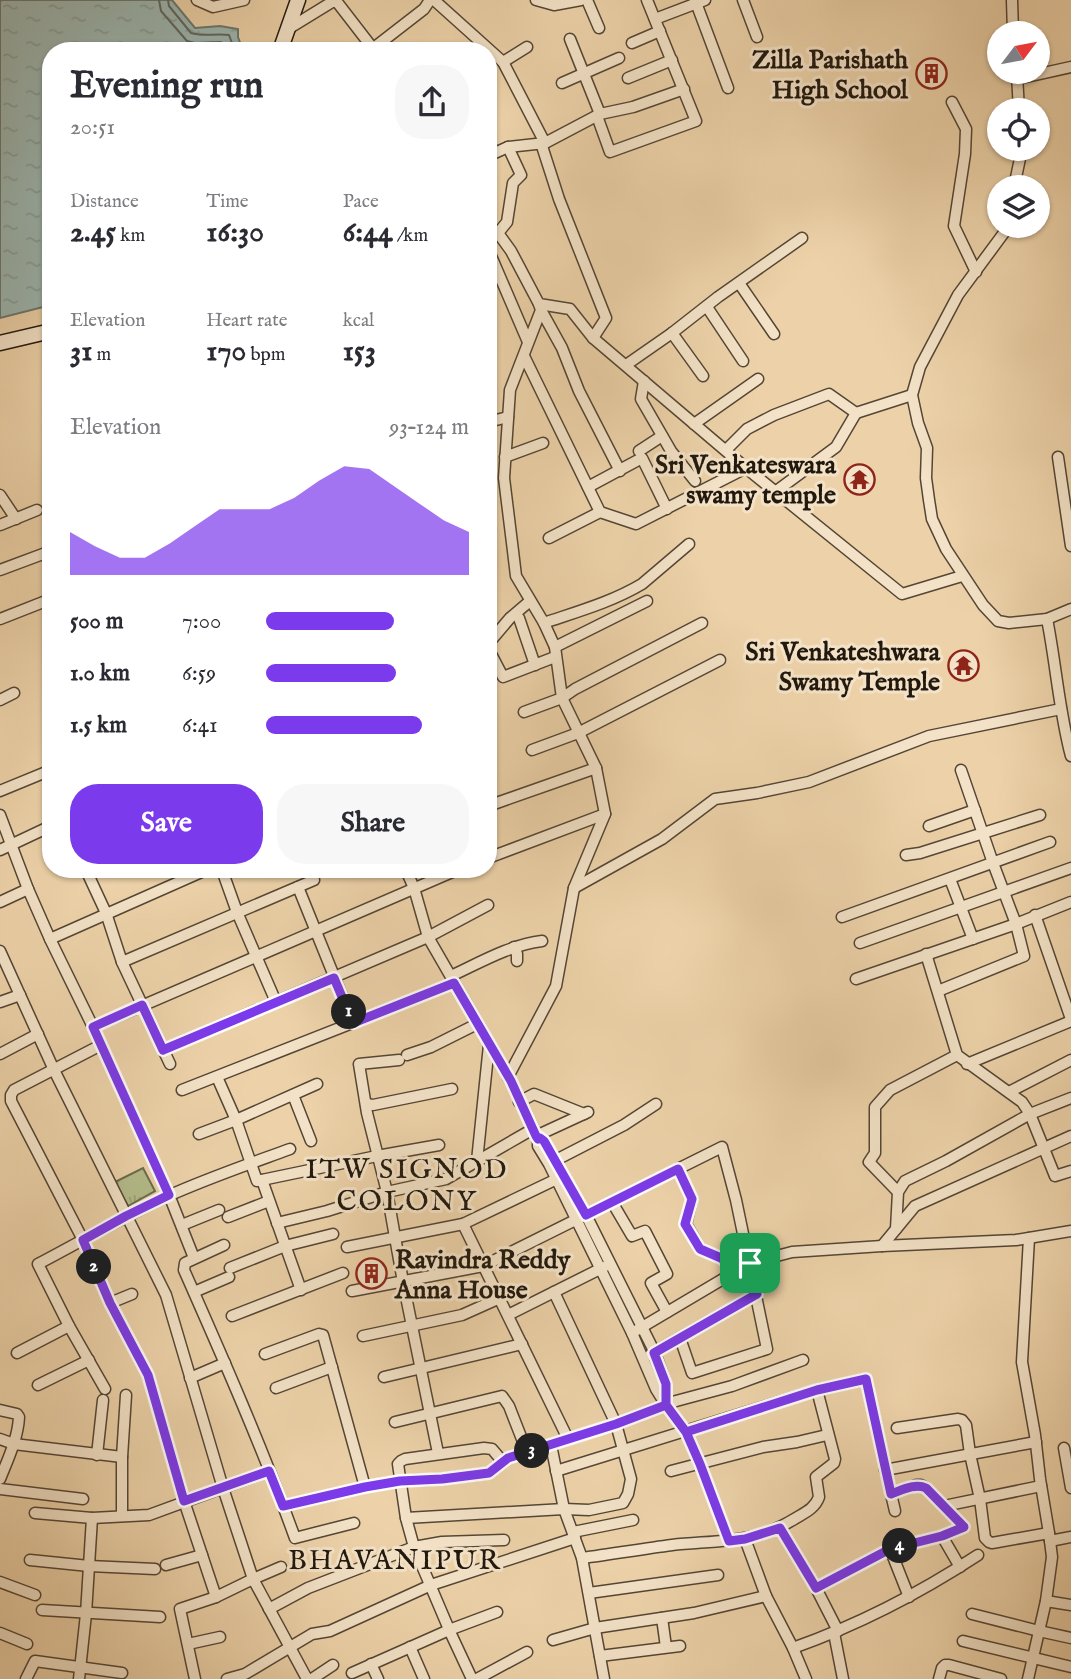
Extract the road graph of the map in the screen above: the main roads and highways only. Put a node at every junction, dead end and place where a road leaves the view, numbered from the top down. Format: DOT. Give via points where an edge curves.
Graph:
graph roads {
  1 [pos="298,0"];
  2 [pos="283,42"];
  3 [pos="42,333"];
  4 [pos="0,343"];
  1 -- 2 [label="main road"];
  3 -- 4 [label="main road"];
}
